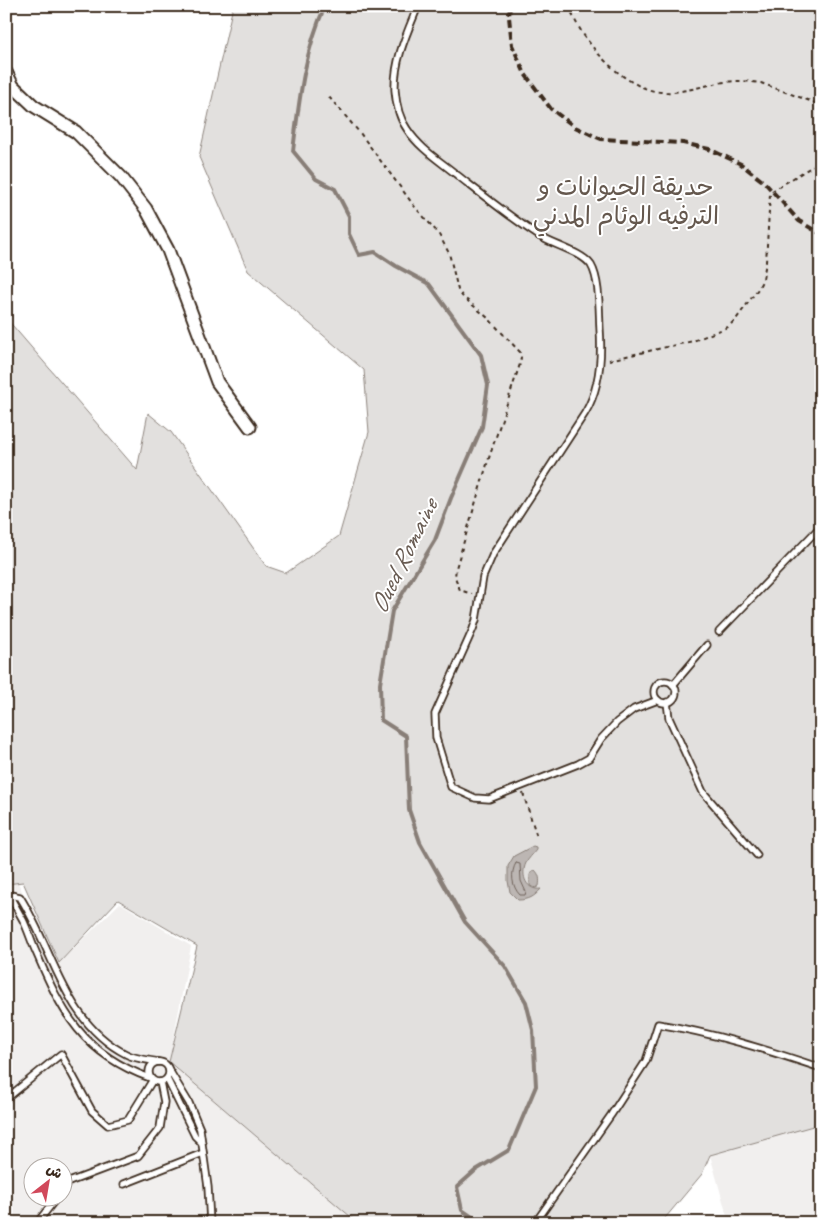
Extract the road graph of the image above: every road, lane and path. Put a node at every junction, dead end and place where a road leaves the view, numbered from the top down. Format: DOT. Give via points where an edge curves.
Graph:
graph roads {
  1 [pos="418,6"];
  2 [pos="569,6"];
  3 [pos="6,72"];
  4 [pos="9,88"];
  5 [pos="329,97"];
  6 [pos="821,105"];
  7 [pos="821,161"];
  8 [pos="599,362"];
  9 [pos="250,427"];
  10 [pos="821,526"];
  11 [pos="480,595"];
  12 [pos="719,632"];
  13 [pos="707,645"];
  14 [pos="673,685"];
  15 [pos="658,700"];
  16 [pos="667,702"];
  17 [pos="521,786"];
  18 [pos="537,838"];
  19 [pos="757,855"];
  20 [pos="7,893"];
  21 [pos="159,1062"];
  22 [pos="821,1068"];
  23 [pos="170,1070"];
  24 [pos="151,1079"];
  25 [pos="167,1079"];
  26 [pos="160,1082"];
  27 [pos="6,1099"];
  28 [pos="201,1142"];
  29 [pos="202,1153"];
  30 [pos="72,1181"];
  31 [pos="124,1184"];
  32 [pos="50,1206"];
  33 [pos="37,1223"];
  34 [pos="210,1223"];
  35 [pos="535,1223"];
  1 -- 8 [label="lane" via="399,55 395,87 397,106 406,129 437,159 507,215 551,244 575,253 590,264 597,292"];
  2 -- 6 [label="path" via="575,23 594,50 608,64 649,90 679,91 744,81 761,83"];
  3 -- 4 [label="street"];
  4 -- 9 [label="street" via="76,132 121,176 146,209 168,250 217,382"];
  5 -- 11 [label="path" via="438,232 449,253 462,296 488,318 522,358 456,568 455,577 460,590"];
  7 -- 8 [label="path" via="770,194 766,270 746,307 728,327 693,340"];
  8 -- 11 [label="lane" via="597,388 591,403 500,542 483,577"];
  10 -- 12 [label="lane"];
  11 -- 17 [label="lane" via="473,629 435,714 436,738 451,787 475,798 489,799"];
  13 -- 14 [label="lane"];
  14 -- 15 [label="lane" via="664,681 657,684 654,693"];
  14 -- 16 [label="lane" via="675,696"];
  15 -- 16 [label="lane"];
  15 -- 17 [label="lane" via="634,709 616,722 589,758"];
  16 -- 19 [label="lane" via="669,718 703,792"];
  17 -- 18 [label="path"];
  20 -- 21 [label="lane" via="20,897 30,913 65,990 86,1023 127,1055"];
  20 -- 24 [label="lane" via="24,921 56,998 70,1022 102,1053 128,1070"];
  21 -- 23 [label="lane"];
  21 -- 24 [label="lane" via="149,1069"];
  22 -- 35 [label="lane" via="757,1046 658,1024 646,1061"];
  23 -- 25 [label="lane"];
  23 -- 28 [label="lane" via="190,1103 200,1129"];
  24 -- 26 [label="lane" via="155,1083"];
  24 -- 27 [label="lane" via="128,1120 108,1125 92,1110 61,1054"];
  25 -- 26 [label="lane"];
  25 -- 28 [label="lane" via="194,1136"];
  26 -- 30 [label="lane" via="164,1102 160,1128 138,1156"];
  28 -- 29 [label="lane"];
  29 -- 31 [label="lane"];
  29 -- 34 [label="lane"];
  32 -- 33 [label="lane"];
}
